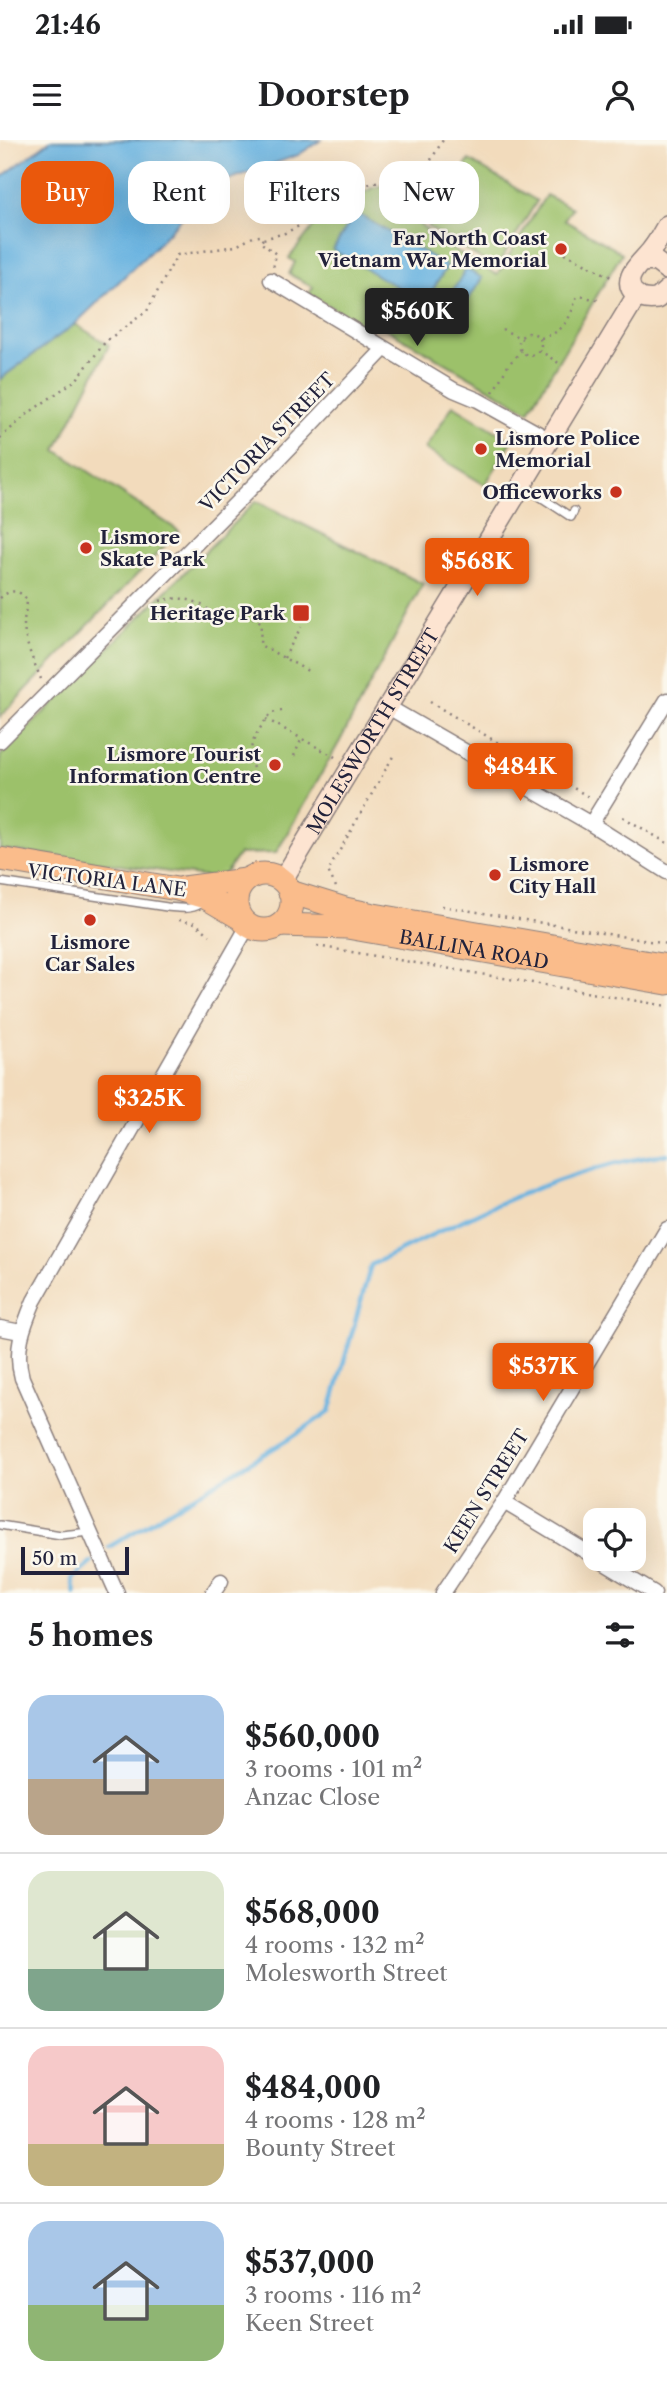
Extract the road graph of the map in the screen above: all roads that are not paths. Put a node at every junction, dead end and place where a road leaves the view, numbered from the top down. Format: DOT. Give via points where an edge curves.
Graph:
graph roads {
  1 [pos="667,225"];
  2 [pos="641,262"];
  3 [pos="667,270"];
  4 [pos="271,280"];
  5 [pos="637,295"];
  6 [pos="664,297"];
  7 [pos="384,349"];
  8 [pos="550,440"];
  9 [pos="522,485"];
  10 [pos="574,511"];
  11 [pos="667,700"];
  12 [pos="388,707"];
  13 [pos="0,741"];
  14 [pos="591,824"];
  15 [pos="0,859"];
  16 [pos="667,872"];
  17 [pos="246,880"];
  18 [pos="0,882"];
  19 [pos="286,886"];
  20 [pos="177,889"];
  21 [pos="205,897"];
  22 [pos="244,921"];
  23 [pos="281,925"];
  24 [pos="667,966"];
  25 [pos="667,983"];
  26 [pos="667,1229"];
  27 [pos="0,1328"];
  28 [pos="22,1332"];
  29 [pos="504,1502"];
  30 [pos="0,1525"];
  31 [pos="90,1532"];
  32 [pos="583,1550"];
  33 [pos="618,1571"];
  34 [pos="117,1593"];
  35 [pos="443,1593"];
  36 [pos="654,1593"];
  1 -- 2 [label="street"];
  2 -- 3 [label="street" via="655,261"];
  2 -- 5 [label="street" via="630,277"];
  4 -- 7 [label="street"];
  5 -- 6 [label="street" via="646,300"];
  5 -- 8 [label="street, MOLESWORTH STREET"];
  7 -- 8 [label="street"];
  7 -- 13 [label="street, VICTORIA STREET"];
  8 -- 9 [label="street, MOLESWORTH STREET"];
  9 -- 10 [label="lane" via="571,517"];
  9 -- 12 [label="street, MOLESWORTH STREET"];
  11 -- 14 [label="street"];
  12 -- 14 [label="street"];
  12 -- 19 [label="street, MOLESWORTH STREET"];
  14 -- 16 [label="street"];
  15 -- 20 [label="main road"];
  17 -- 19 [label="main road" via="268,874"];
  17 -- 20 [label="main road"];
  17 -- 22 [label="main road" via="237,893 236,909"];
  18 -- 21 [label="lane, VICTORIA LANE" via="165,907 198,907"];
  19 -- 23 [label="main road" via="292,907"];
  19 -- 24 [label="main road, BALLINA ROAD" via="374,915"];
  20 -- 21 [label="main road"];
  21 -- 22 [label="main road"];
  22 -- 23 [label="main road" via="264,930"];
  22 -- 28 [label="street" via="41,1289"];
  23 -- 25 [label="main road, BALLINA ROAD" via="347,927"];
  26 -- 29 [label="street, KEEN STREET"];
  27 -- 28 [label="street"];
  28 -- 31 [label="street" via="18,1357 22,1378"];
  29 -- 32 [label="street"];
  29 -- 35 [label="street, KEEN STREET"];
  30 -- 31 [label="lane" via="61,1535"];
  31 -- 34 [label="street"];
  33 -- 36 [label="street"];
}
